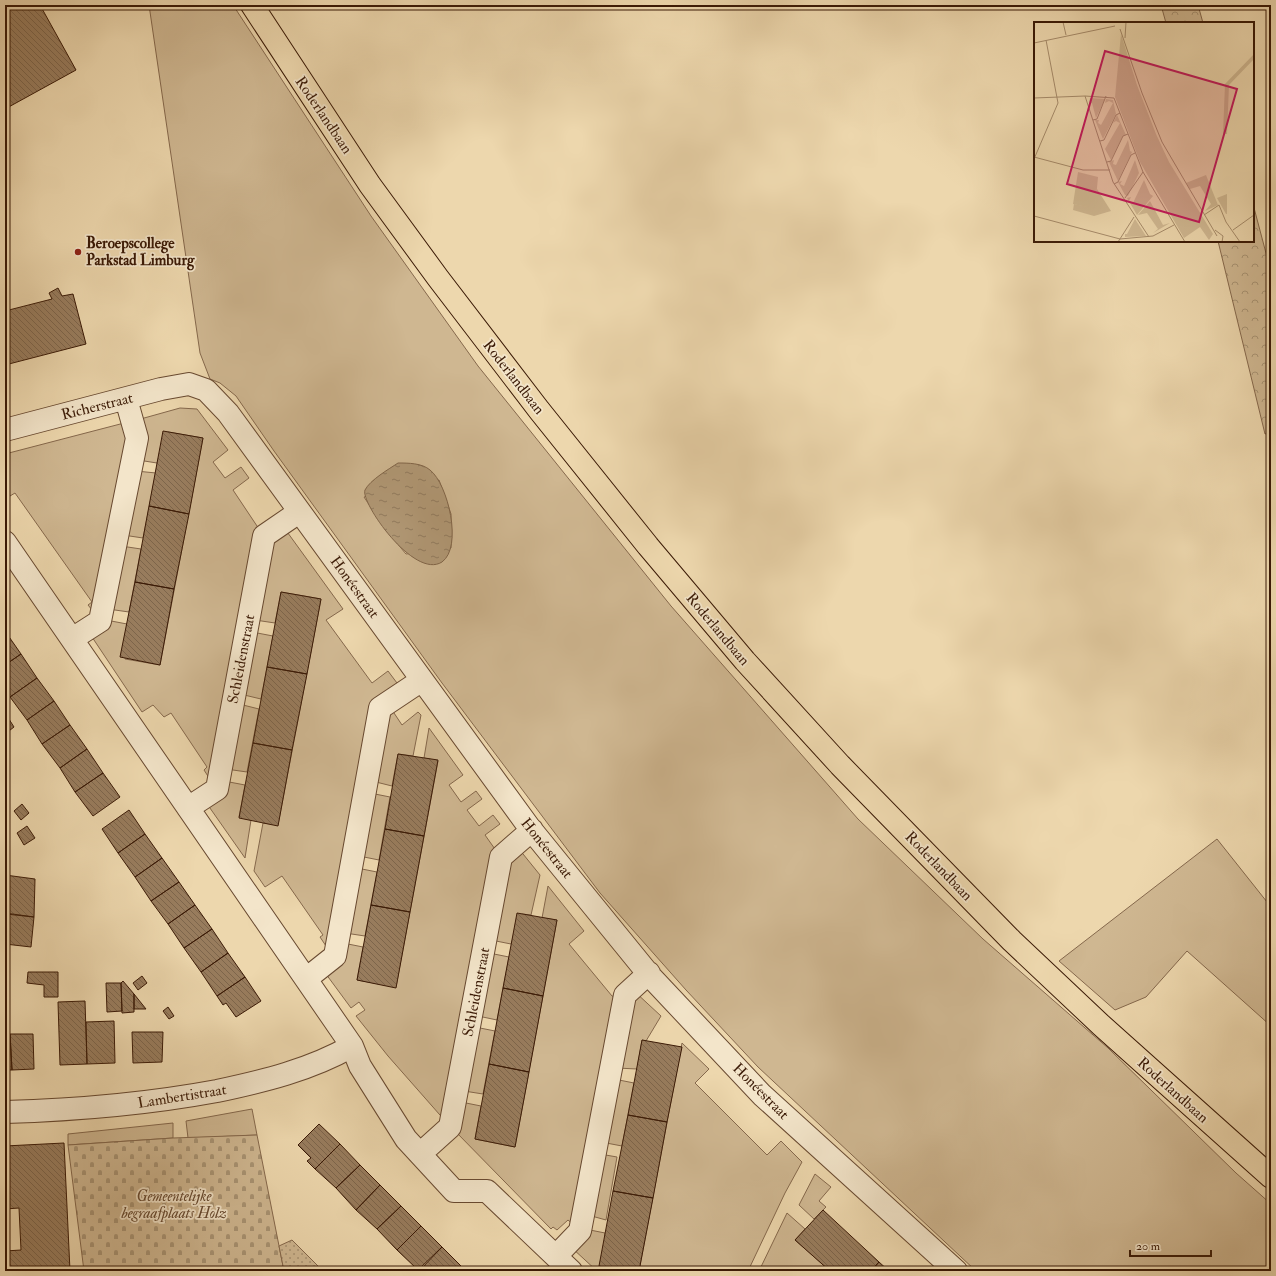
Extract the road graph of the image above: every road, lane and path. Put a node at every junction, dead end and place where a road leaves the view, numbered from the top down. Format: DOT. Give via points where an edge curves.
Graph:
graph roads {
  1 [pos="252,5"];
  2 [pos="189,384"];
  3 [pos="126,399"];
  4 [pos="5,430"];
  5 [pos="300,512"];
  6 [pos="5,542"];
  7 [pos="72,639"];
  8 [pos="422,680"];
  9 [pos="188,808"];
  10 [pos="532,830"];
  11 [pos="649,973"];
  12 [pos="306,979"];
  13 [pos="352,1046"];
  14 [pos="5,1112"];
  15 [pos="420,1154"];
  16 [pos="1271,1177"];
  17 [pos="563,1264"];
  18 [pos="956,1271"];
  1 -- 16 [label="main road, Roderlandbaan" via="370,185 438,278 638,534 745,661 840,765 1012,941 1101,1025"];
  2 -- 3 [label="street, Richerstraat"];
  2 -- 5 [label="street, Honéestraat" via="206,390 216,399"];
  3 -- 4 [label="street, Richerstraat"];
  3 -- 7 [label="street" via="137,438 100,621"];
  5 -- 8 [label="street, Honéestraat"];
  5 -- 9 [label="street, Schleidenstraat" via="264,536 217,788"];
  6 -- 7 [label="street"];
  7 -- 9 [label="street"];
  8 -- 10 [label="street, Honéestraat"];
  8 -- 12 [label="street" via="380,708 335,956"];
  9 -- 12 [label="street"];
  10 -- 11 [label="street, Honéestraat"];
  10 -- 15 [label="street, Schleidenstraat" via="501,857 450,1127"];
  11 -- 17 [label="street" via="625,995 580,1230"];
  11 -- 18 [label="street, Honéestraat" via="762,1096"];
  12 -- 13 [label="street"];
  13 -- 14 [label="street, Lambertistraat" via="326,1060 298,1070 240,1086 178,1098 112,1107"];
  13 -- 15 [label="street" via="360,1066 406,1139"];
  15 -- 17 [label="street" via="454,1191 487,1191"];
}
